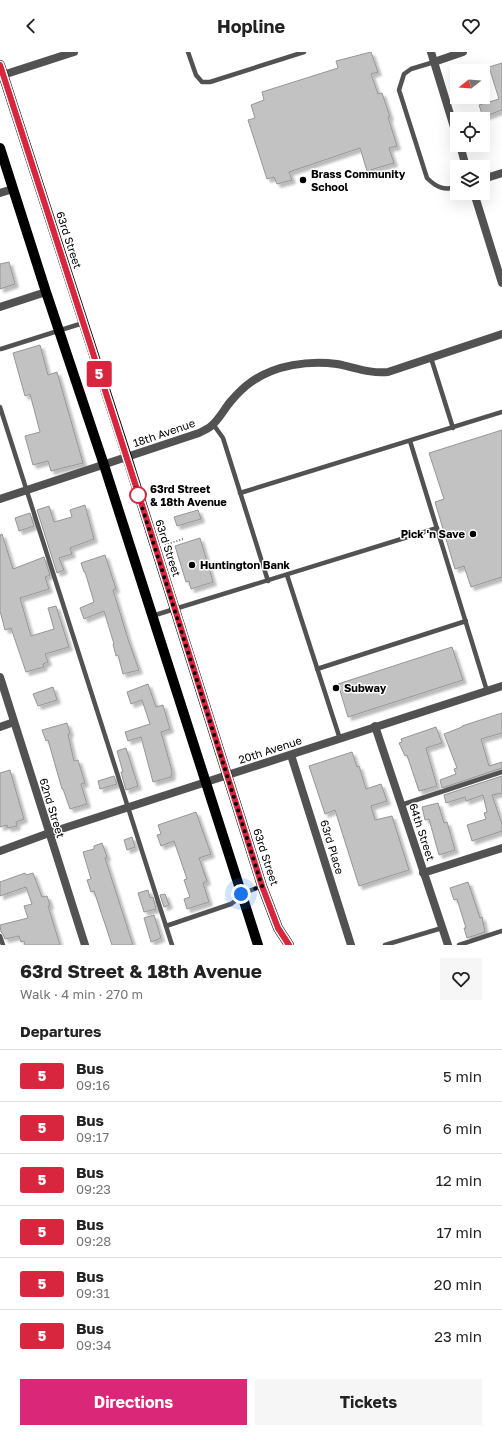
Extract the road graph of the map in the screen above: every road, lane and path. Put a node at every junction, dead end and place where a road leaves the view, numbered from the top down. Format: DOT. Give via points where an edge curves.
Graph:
graph roads {
  1 [pos="74,52"];
  2 [pos="194,52"];
  3 [pos="304,52"];
  4 [pos="431,52"];
  5 [pos="463,52"];
  6 [pos="188,53"];
  7 [pos="434,62"];
  8 [pos="1,72"];
  9 [pos="450,114"];
  10 [pos="0,148"];
  11 [pos="502,173"];
  12 [pos="490,177"];
  13 [pos="450,188"];
  14 [pos="13,189"];
  15 [pos="0,193"];
  16 [pos="476,200"];
  17 [pos="502,283"];
  18 [pos="46,292"];
  19 [pos="0,307"];
  20 [pos="83,323"];
  21 [pos="59,330"];
  22 [pos="502,334"];
  23 [pos="0,349"];
  24 [pos="431,358"];
  25 [pos="0,407"];
  26 [pos="502,412"];
  27 [pos="213,424"];
  28 [pos="453,428"];
  29 [pos="410,441"];
  30 [pos="127,457"];
  31 [pos="104,465"];
  32 [pos="27,490"];
  33 [pos="240,493"];
  34 [pos="0,499"];
  35 [pos="437,528"];
  36 [pos="183,539"];
  37 [pos="165,545"];
  38 [pos="287,575"];
  39 [pos="268,581"];
  40 [pos="175,609"];
  41 [pos="152,616"];
  42 [pos="466,622"];
  43 [pos="317,669"];
  44 [pos="0,677"];
  45 [pos="502,686"];
  46 [pos="487,691"];
  47 [pos="14,722"];
  48 [pos="375,726"];
  49 [pos="0,727"];
  50 [pos="340,739"];
  51 [pos="291,755"];
  52 [pos="502,772"];
  53 [pos="227,775"];
  54 [pos="206,783"];
  55 [pos="401,805"];
  56 [pos="128,808"];
  57 [pos="49,833"];
  58 [pos="502,848"];
  59 [pos="0,850"];
  60 [pos="423,873"];
  61 [pos="262,886"];
  62 [pos="241,894"];
  63 [pos="166,926"];
  64 [pos="442,928"];
  65 [pos="502,931"];
  66 [pos="0,936"];
  67 [pos="3,945"];
  68 [pos="85,945"];
  69 [pos="172,945"];
  70 [pos="258,945"];
  71 [pos="289,945"];
  72 [pos="351,945"];
  73 [pos="385,945"];
  74 [pos="448,945"];
  75 [pos="459,945"];
  1 -- 8 [label="street"];
  2 -- 6 [label="lane"];
  3 -- 6 [label="lane" via="210,82 202,82 196,75"];
  4 -- 7 [label="street"];
  5 -- 7 [label="street"];
  7 -- 9 [label="street"];
  7 -- 13 [label="lane" via="411,69 404,74 399,90 428,178 435,186"];
  8 -- 20 [label="main road, 63rd Street"];
  10 -- 14 [label="main road"];
  11 -- 12 [label="street"];
  14 -- 15 [label="street"];
  14 -- 18 [label="main road"];
  16 -- 17 [label="street"];
  18 -- 19 [label="street"];
  18 -- 21 [label="main road"];
  20 -- 21 [label="lane"];
  20 -- 30 [label="main road, 63rd Street"];
  21 -- 23 [label="lane"];
  21 -- 31 [label="main road"];
  22 -- 24 [label="street, 18th Avenue"];
  24 -- 27 [label="street, 18th Avenue" via="377,373 316,362 283,367 252,381 231,400"];
  24 -- 28 [label="lane"];
  25 -- 32 [label="lane"];
  26 -- 28 [label="lane"];
  27 -- 30 [label="street, 18th Avenue" via="199,433"];
  27 -- 33 [label="lane" via="223,438"];
  28 -- 29 [label="lane"];
  29 -- 33 [label="lane"];
  29 -- 35 [label="lane"];
  30 -- 31 [label="street, 18th Avenue"];
  30 -- 40 [label="main road, 63rd Street"];
  31 -- 32 [label="street, 18th Avenue"];
  31 -- 41 [label="main road"];
  32 -- 34 [label="street, 18th Avenue"];
  32 -- 56 [label="lane"];
  33 -- 39 [label="lane"];
  35 -- 38 [label="lane"];
  35 -- 42 [label="lane"];
  36 -- 37 [label="path"];
  38 -- 39 [label="lane"];
  38 -- 43 [label="lane"];
  39 -- 40 [label="lane"];
  40 -- 41 [label="lane"];
  40 -- 53 [label="main road, 63rd Street"];
  41 -- 54 [label="main road"];
  42 -- 43 [label="lane"];
  42 -- 46 [label="lane"];
  43 -- 50 [label="lane"];
  44 -- 47 [label="street, 62nd Street"];
  45 -- 46 [label="street, 20th Avenue"];
  46 -- 48 [label="street, 20th Avenue"];
  47 -- 49 [label="street"];
  47 -- 57 [label="street, 62nd Street"];
  48 -- 50 [label="street, 20th Avenue"];
  48 -- 55 [label="street, 64th Street"];
  50 -- 51 [label="street, 20th Avenue"];
  51 -- 53 [label="street, 20th Avenue"];
  51 -- 72 [label="street, 63rd Place"];
  52 -- 55 [label="lane"];
  53 -- 54 [label="street, 20th Avenue"];
  53 -- 61 [label="main road, 63rd Street"];
  54 -- 56 [label="street, 20th Avenue"];
  54 -- 62 [label="main road"];
  55 -- 60 [label="street, 64th Street"];
  56 -- 57 [label="street, 20th Avenue"];
  56 -- 63 [label="lane"];
  57 -- 59 [label="street, 20th Avenue"];
  57 -- 68 [label="street, 62nd Street"];
  58 -- 60 [label="street"];
  60 -- 64 [label="street, 64th Street"];
  61 -- 62 [label="lane"];
  61 -- 71 [label="main road, 63rd Street" via="278,928"];
  62 -- 63 [label="lane" via="231,904"];
  62 -- 70 [label="main road"];
  63 -- 69 [label="lane"];
  64 -- 73 [label="lane"];
  64 -- 74 [label="street, 64th Street"];
  65 -- 75 [label="lane"];
  66 -- 67 [label="lane"];
}
